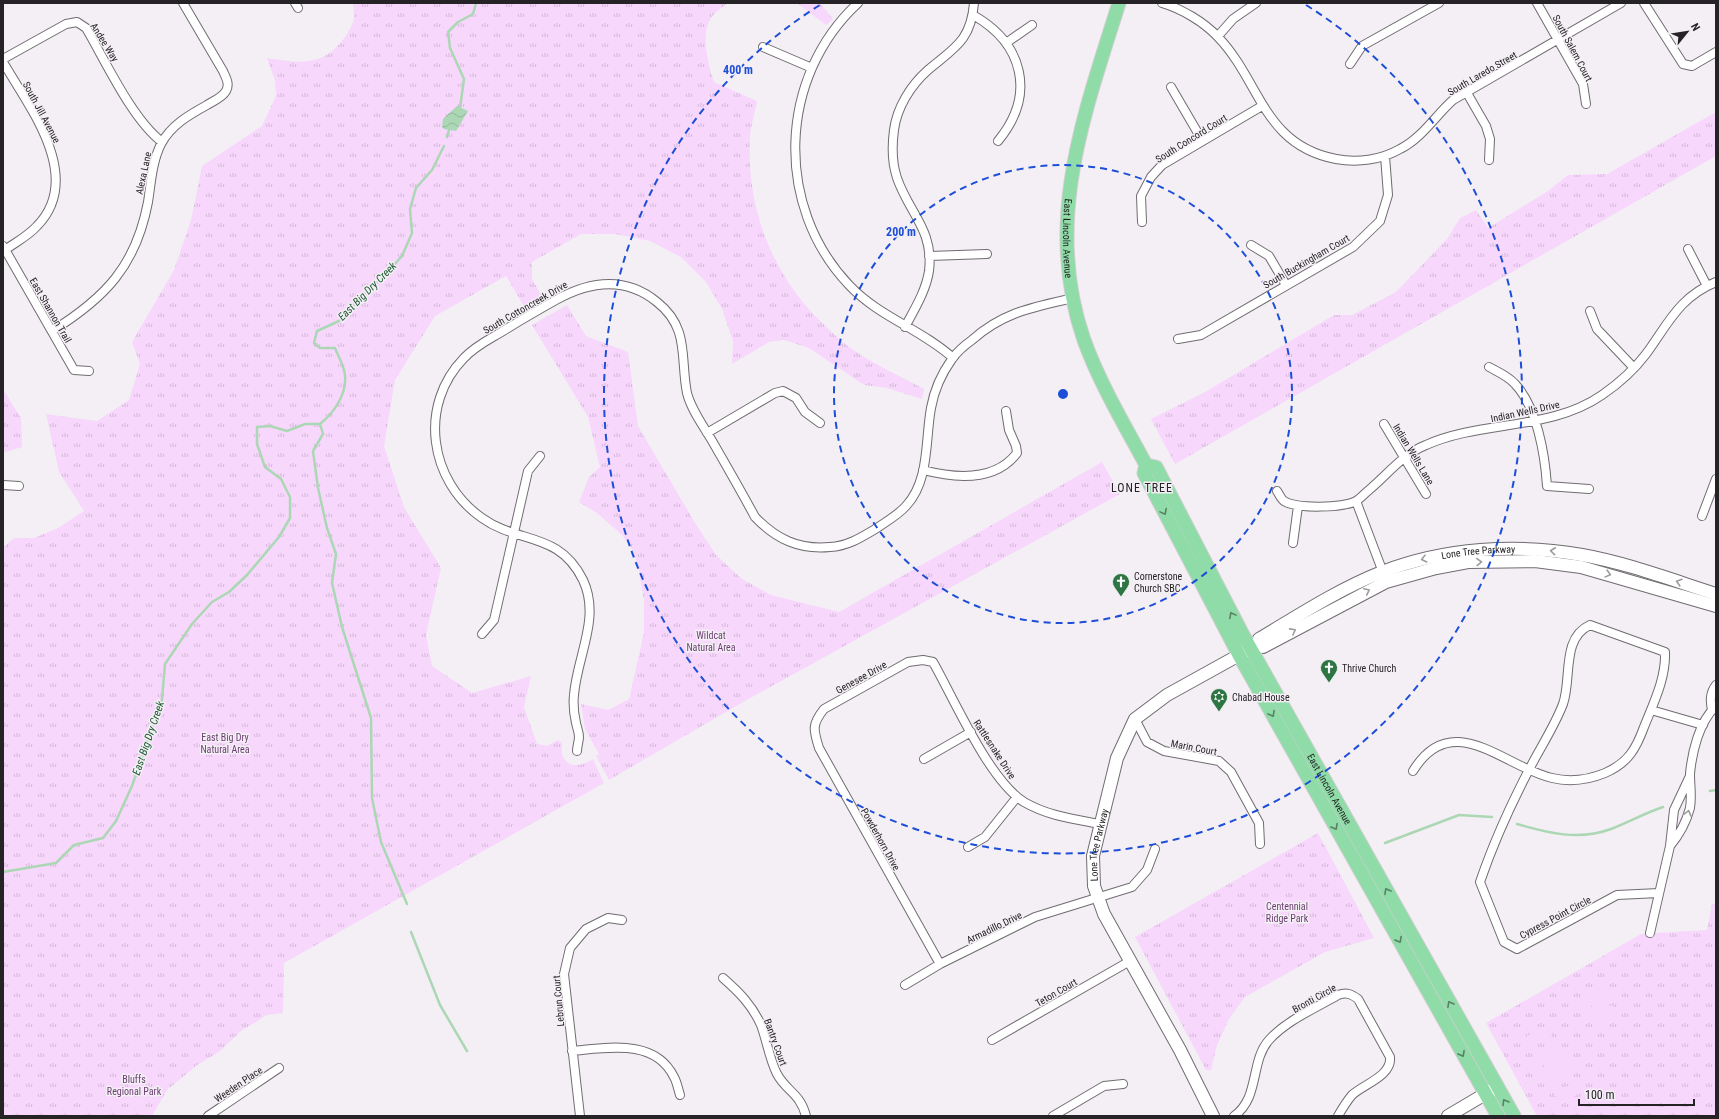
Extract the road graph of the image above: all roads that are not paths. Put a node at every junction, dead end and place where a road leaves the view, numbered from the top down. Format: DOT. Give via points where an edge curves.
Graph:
graph roads {
  1 [pos="183,3"];
  2 [pos="858,3"];
  3 [pos="974,3"];
  4 [pos="1119,3"];
  5 [pos="1162,3"];
  6 [pos="1439,3"];
  7 [pos="1537,3"];
  8 [pos="1621,3"];
  9 [pos="1644,3"];
  10 [pos="1252,4"];
  11 [pos="973,15"];
  12 [pos="1032,25"];
  13 [pos="1218,36"];
  14 [pos="1559,39"];
  15 [pos="1006,43"];
  16 [pos="762,47"];
  17 [pos="1716,52"];
  18 [pos="3,58"];
  19 [pos="3,62"];
  20 [pos="1350,64"];
  21 [pos="812,68"];
  22 [pos="1171,87"];
  23 [pos="1467,93"];
  24 [pos="1586,104"];
  25 [pos="1262,106"];
  26 [pos="1202,140"];
  27 [pos="998,141"];
  28 [pos="162,142"];
  29 [pos="1385,156"];
  30 [pos="1489,160"];
  31 [pos="1142,222"];
  32 [pos="1251,245"];
  33 [pos="4,248"];
  34 [pos="1688,249"];
  35 [pos="987,254"];
  36 [pos="929,256"];
  37 [pos="1716,282"];
  38 [pos="1286,284"];
  39 [pos="1707,286"];
  40 [pos="1073,298"];
  41 [pos="1590,311"];
  42 [pos="905,327"];
  43 [pos="52,331"];
  44 [pos="1178,339"];
  45 [pos="953,358"];
  46 [pos="1489,367"];
  47 [pos="1634,368"];
  48 [pos="89,371"];
  49 [pos="1006,411"];
  50 [pos="1535,421"];
  51 [pos="820,423"];
  52 [pos="1384,424"];
  53 [pos="707,433"];
  54 [pos="540,456"];
  55 [pos="1404,458"];
  56 [pos="923,470"];
  57 [pos="1716,479"];
  58 [pos="3,485"];
  59 [pos="19,486"];
  60 [pos="1589,488"];
  61 [pos="1277,491"];
  62 [pos="1426,494"];
  63 [pos="1356,501"];
  64 [pos="1298,506"];
  65 [pos="1702,516"];
  66 [pos="514,533"];
  67 [pos="1293,543"];
  68 [pos="1384,577"];
  69 [pos="1716,594"];
  70 [pos="1716,606"];
  71 [pos="482,634"];
  72 [pos="1250,649"];
  73 [pos="923,660"];
  74 [pos="1716,685"];
  75 [pos="1714,708"];
  76 [pos="1651,710"];
  77 [pos="1134,719"];
  78 [pos="815,720"];
  79 [pos="1704,725"];
  80 [pos="971,732"];
  81 [pos="576,751"];
  82 [pos="924,759"];
  83 [pos="1529,770"];
  84 [pos="1413,771"];
  85 [pos="1690,776"];
  86 [pos="1017,797"];
  87 [pos="1100,824"];
  88 [pos="1260,844"];
  89 [pos="1670,846"];
  90 [pos="968,847"];
  91 [pos="1155,849"];
  92 [pos="1659,893"];
  93 [pos="1097,897"];
  94 [pos="622,920"];
  95 [pos="1650,933"];
  96 [pos="1130,961"];
  97 [pos="940,964"];
  98 [pos="723,978"];
  99 [pos="905,985"];
  100 [pos="992,1040"];
  101 [pos="572,1051"];
  102 [pos="279,1068"];
  103 [pos="1123,1084"];
  104 [pos="1497,1087"];
  105 [pos="1485,1094"];
  106 [pos="680,1095"];
  107 [pos="208,1116"];
  108 [pos="580,1116"];
  109 [pos="806,1116"];
  110 [pos="1053,1116"];
  111 [pos="1213,1116"];
  112 [pos="1234,1116"];
  113 [pos="1338,1116"];
  114 [pos="1448,1116"];
  115 [pos="1498,1116"];
  116 [pos="1514,1116"];
  1 -- 28 [label="street, Alexa Lane" via="223,71 228,86 219,98 181,121"];
  2 -- 21 [label="street" via="834,29"];
  3 -- 11 [label="street"];
  4 -- 40 [label="main road, East Lincoln Avenue" via="1086,112 1069,188 1066,240"];
  5 -- 13 [label="street, South Laredo Street" via="1183,11"];
  6 -- 20 [label="street" via="1362,46"];
  7 -- 14 [label="street, South Salem Court"];
  8 -- 14 [label="street, South Laredo Street"];
  9 -- 17 [label="street" via="1683,64 1692,66"];
  10 -- 13 [label="street" via="1233,19"];
  11 -- 15 [label="street" via="992,26"];
  11 -- 36 [label="street" via="968,29 952,53 929,70 911,90 903,102 894,129 897,177 922,226 928,242"];
  12 -- 15 [label="street"];
  13 -- 25 [label="street, South Laredo Street" via="1230,51"];
  14 -- 23 [label="street, South Laredo Street"];
  14 -- 24 [label="street, South Salem Court" via="1583,84"];
  15 -- 27 [label="street" via="1018,67 1020,94 1014,119"];
  16 -- 21 [label="street"];
  18 -- 28 [label="street, Andee Way" via="66,24 77,22 86,28 145,127"];
  19 -- 33 [label="street, South Jill Avenue" via="49,144 56,171 53,198 42,220 26,237"];
  21 -- 42 [label="street" via="796,119 795,144 797,178 808,222 820,246 849,285 884,315"];
  22 -- 26 [label="street"];
  23 -- 29 [label="street, South Laredo Street" via="1453,100 1412,142"];
  23 -- 30 [label="street" via="1490,138"];
  25 -- 26 [label="street, South Concord Court"];
  25 -- 29 [label="street, South Laredo Street" via="1285,134 1314,153 1345,161"];
  26 -- 31 [label="street, South Concord Court" via="1162,165 1151,177 1141,196"];
  28 -- 43 [label="street, Alexa Lane" via="153,170 141,230 128,258 116,278 96,300"];
  29 -- 38 [label="street, South Buckingham Court" via="1388,195 1380,221 1353,247"];
  32 -- 38 [label="street" via="1269,256"];
  33 -- 43 [label="street, East Shannon Trail"];
  34 -- 39 [label="street"];
  35 -- 36 [label="street"];
  36 -- 42 [label="street" via="926,284"];
  37 -- 39 [label="street, Indian Wells Drive"];
  38 -- 44 [label="street, South Buckingham Court" via="1201,335"];
  39 -- 47 [label="street, Indian Wells Drive" via="1688,298 1674,312"];
  40 -- 45 [label="street, South Cottoncreek Drive" via="1023,309 1007,316 981,332"];
  40 -- 72 [label="main road, East Lincoln Avenue" via="1097,374 1146,465 1156,467"];
  41 -- 47 [label="street" via="1597,329"];
  42 -- 45 [label="street" via="931,341"];
  43 -- 48 [label="street, East Shannon Trail" via="74,370"];
  45 -- 56 [label="street, South Cottoncreek Drive" via="935,392"];
  46 -- 50 [label="street" via="1514,383 1522,393"];
  47 -- 50 [label="street, Indian Wells Drive" via="1602,395 1581,407"];
  49 -- 56 [label="street" via="1017,453 1012,459 991,471 966,477"];
  50 -- 55 [label="street, Indian Wells Drive" via="1444,438 1424,445"];
  50 -- 60 [label="street" via="1545,463 1547,486"];
  51 -- 53 [label="street" via="805,412 796,398 783,391 775,393"];
  52 -- 55 [label="street, Indian Wells Lane"];
  53 -- 56 [label="street, South Cottoncreek Drive" via="766,529 793,544 808,548 837,547 851,542 896,516 914,494"];
  53 -- 66 [label="street, South Cottoncreek Drive" via="688,396 682,340 668,313 658,303 633,289 608,284 595,284 564,295 487,341 464,358 447,382 436,412 435,446 447,481 457,495 481,518"];
  54 -- 66 [label="street" via="528,471"];
  55 -- 62 [label="street, Indian Wells Lane"];
  55 -- 63 [label="street, Indian Wells Drive"];
  57 -- 65 [label="street"];
  58 -- 59 [label="street"];
  61 -- 64 [label="street, Indian Wells Drive" via="1284,500"];
  63 -- 64 [label="street, Indian Wells Drive" via="1337,506"];
  63 -- 68 [label="street"];
  64 -- 67 [label="street"];
  66 -- 71 [label="street" via="494,620"];
  66 -- 81 [label="street, South Cottoncreek Drive" via="542,540 565,555 587,590 590,619 574,694 579,735"];
  69 -- 68 [label="street, Lone Tree Parkway, one-way" via="1583,555 1535,549 1467,551 1433,557"];
  68 -- 70 [label="street, Lone Tree Parkway, one-way" via="1468,562 1535,561 1581,567"];
  68 -- 72 [label="street, Lone Tree Parkway" via="1362,594 1263,647"];
  72 -- 77 [label="street, Lone Tree Parkway" via="1166,695"];
  104 -- 72 [label="main road, East Lincoln Avenue, one-way"];
  72 -- 105 [label="main road, East Lincoln Avenue, one-way"];
  73 -- 78 [label="street, Genesee Drive" via="908,662 824,709"];
  73 -- 80 [label="street, Rattlesnake Drive" via="933,662"];
  74 -- 75 [label="street" via="1710,700"];
  75 -- 79 [label="street"];
  76 -- 79 [label="street"];
  76 -- 83 [label="street, Cypress Point Circle" via="1637,746 1619,767 1593,778 1566,780"];
  76 -- 83 [label="street, Cypress Point Circle" via="1666,668 1665,652 1590,625 1582,628 1573,639 1563,704"];
  77 -- 87 [label="street, Lone Tree Parkway" via="1120,747"];
  77 -- 88 [label="street, Marin Court" via="1147,742 1164,751 1219,761 1231,772 1259,823"];
  78 -- 97 [label="street, Powderhorn Drive" via="814,732 819,748"];
  79 -- 85 [label="street" via="1693,750"];
  80 -- 82 [label="street"];
  80 -- 86 [label="street, Rattlesnake Drive" via="998,776"];
  83 -- 84 [label="street" via="1481,745 1450,742 1440,744 1420,760"];
  83 -- 92 [label="street, Cypress Point Circle" via="1487,860 1480,882 1504,942 1517,949 1617,896"];
  85 -- 89 [label="street" via="1674,810"];
  89 -- 85 [label="street, one-way" via="1680,834 1690,808"];
  86 -- 87 [label="street, Rattlesnake Drive" via="1051,814"];
  86 -- 90 [label="street" via="985,837"];
  87 -- 93 [label="street, Lone Tree Parkway" via="1092,867"];
  89 -- 92 [label="street"];
  91 -- 93 [label="street, Armadillo Drive" via="1147,870 1132,887"];
  92 -- 95 [label="street"];
  93 -- 96 [label="street, Lone Tree Parkway"];
  93 -- 97 [label="street, Armadillo Drive" via="1035,918"];
  94 -- 101 [label="street, Lebrun Court" via="608,918 586,929 570,948 564,974"];
  96 -- 100 [label="street, Teton Court"];
  96 -- 111 [label="street, Lone Tree Parkway" via="1180,1050"];
  97 -- 99 [label="street, Armadillo Drive"];
  98 -- 109 [label="street, Bantry Court" via="749,1002 761,1025 772,1064 780,1078 802,1103"];
  101 -- 106 [label="street" via="624,1047 647,1051 666,1066 674,1077"];
  101 -- 108 [label="street, Lebrun Court"];
  102 -- 107 [label="street, Weeden Place"];
  103 -- 110 [label="street" via="1104,1086"];
  104 -- 105 [label="street"];
  116 -- 104 [label="main road, East Lincoln Avenue, one-way"];
  105 -- 114 [label="street"];
  105 -- 115 [label="main road, East Lincoln Avenue"];
  112 -- 113 [label="street, Bronti Circle" via="1251,1093 1259,1060 1269,1040 1287,1025 1338,994 1344,993 1358,999 1391,1062 1386,1070 1352,1096"];
}
